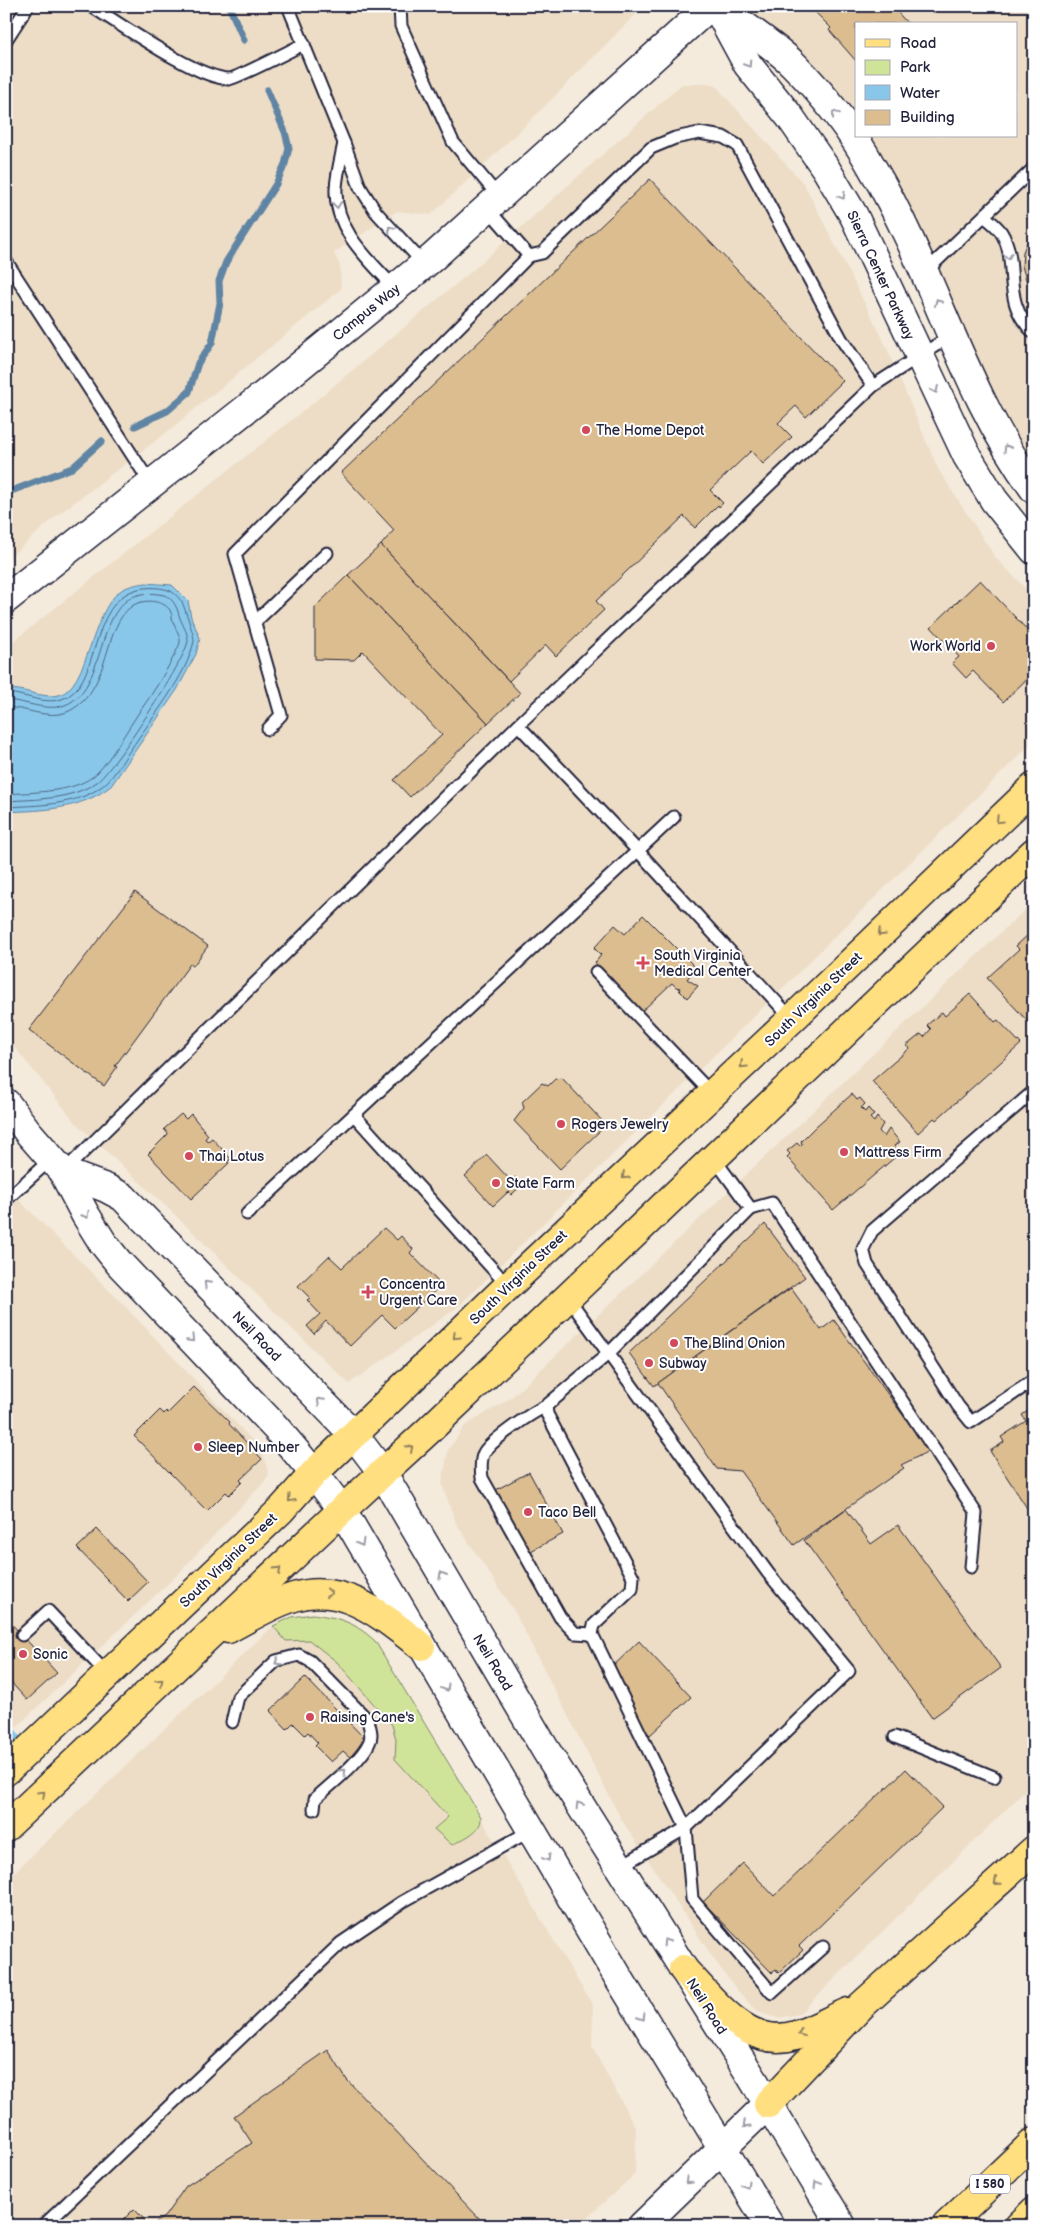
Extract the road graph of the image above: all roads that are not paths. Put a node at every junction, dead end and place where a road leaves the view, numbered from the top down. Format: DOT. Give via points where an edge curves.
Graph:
graph roads {
  1 [pos="28,6"];
  2 [pos="91,6"];
  3 [pos="288,6"];
  4 [pos="400,6"];
  5 [pos="710,6"];
  6 [pos="717,6"];
  7 [pos="6,40"];
  8 [pos="304,44"];
  9 [pos="344,142"];
  10 [pos="1034,168"];
  11 [pos="493,203"];
  12 [pos="984,216"];
  13 [pos="529,256"];
  14 [pos="6,262"];
  15 [pos="424,264"];
  16 [pos="925,272"];
  17 [pos="395,288"];
  18 [pos="1034,333"];
  19 [pos="952,335"];
  20 [pos="919,355"];
  21 [pos="873,386"];
  22 [pos="151,484"];
  23 [pos="1034,489"];
  24 [pos="1034,550"];
  25 [pos="327,553"];
  26 [pos="6,599"];
  27 [pos="255,622"];
  28 [pos="518,725"];
  29 [pos="268,728"];
  30 [pos="1034,786"];
  31 [pos="674,817"];
  32 [pos="638,851"];
  33 [pos="1034,852"];
  34 [pos="596,972"];
  35 [pos="792,1020"];
  36 [pos="1034,1091"];
  37 [pos="712,1094"];
  38 [pos="6,1103"];
  39 [pos="354,1115"];
  40 [pos="713,1158"];
  41 [pos="57,1166"];
  42 [pos="6,1200"];
  43 [pos="751,1209"];
  44 [pos="247,1214"];
  45 [pos="508,1286"];
  46 [pos="568,1298"];
  47 [pos="608,1354"];
  48 [pos="1034,1380"];
  49 [pos="546,1406"];
  50 [pos="354,1435"];
  51 [pos="382,1472"];
  52 [pos="314,1473"];
  53 [pos="342,1510"];
  54 [pos="971,1567"];
  55 [pos="592,1634"];
  56 [pos="22,1635"];
  57 [pos="204,1640"];
  58 [pos="421,1646"];
  59 [pos="108,1675"];
  60 [pos="232,1722"];
  61 [pos="895,1737"];
  62 [pos="6,1771"];
  63 [pos="994,1777"];
  64 [pos="314,1808"];
  65 [pos="6,1827"];
  66 [pos="686,1828"];
  67 [pos="530,1830"];
  68 [pos="1034,1850"];
  69 [pos="618,1868"];
  70 [pos="823,1947"];
  71 [pos="683,1970"];
  72 [pos="861,2006"];
  73 [pos="768,2104"];
  74 [pos="1034,2142"];
  75 [pos="723,2147"];
  76 [pos="1034,2211"];
  77 [pos="43,2226"];
  78 [pos="642,2226"];
  79 [pos="770,2226"];
  80 [pos="842,2226"];
  81 [pos="946,2226"];
  82 [pos="1019,2226"];
  1 -- 7 [label="lane"];
  2 -- 8 [label="lane" via="207,74 230,80"];
  3 -- 8 [label="lane"];
  4 -- 11 [label="lane" via="402,26 453,142"];
  5 -- 11 [label="street, Campus Way"];
  16 -- 6 [label="street, Sierra Center Parkway, one-way" via="874,169 824,100 792,63"];
  6 -- 20 [label="street, Sierra Center Parkway, one-way" via="748,65 790,117 854,216"];
  8 -- 9 [label="lane"];
  15 -- 9 [label="lane, one-way" via="376,212 360,187"];
  9 -- 17 [label="lane, one-way" via="336,190 338,214 359,248"];
  10 -- 12 [label="lane"];
  11 -- 13 [label="lane"];
  11 -- 15 [label="street, Campus Way"];
  12 -- 16 [label="lane"];
  12 -- 18 [label="lane, one-way" via="1000,230 1006,244 1014,303 1021,320"];
  13 -- 21 [label="lane" via="542,253 652,148 675,138 699,133 723,137 737,145 842,340"];
  13 -- 27 [label="lane" via="235,554"];
  14 -- 22 [label="lane"];
  15 -- 17 [label="street, Campus Way"];
  19 -- 16 [label="street, Sierra Center Parkway, one-way"];
  17 -- 22 [label="street, Campus Way"];
  19 -- 20 [label="lane"];
  23 -- 19 [label="street, Sierra Center Parkway, one-way" via="1003,440"];
  20 -- 21 [label="lane"];
  20 -- 24 [label="street, Sierra Center Parkway, one-way" via="967,456 994,500"];
  21 -- 28 [label="lane"];
  22 -- 26 [label="street, Campus Way"];
  25 -- 27 [label="lane"];
  27 -- 29 [label="lane" via="282,715"];
  28 -- 32 [label="lane"];
  28 -- 41 [label="lane"];
  30 -- 35 [label="main road, South Virginia Street, one-way"];
  31 -- 32 [label="lane"];
  32 -- 35 [label="lane"];
  32 -- 39 [label="lane"];
  33 -- 40 [label="main road"];
  34 -- 37 [label="lane"];
  35 -- 37 [label="main road, South Virginia Street, one-way"];
  36 -- 48 [label="lane" via="872,1231 863,1249 867,1264 971,1422"];
  37 -- 45 [label="main road, South Virginia Street, one-way"];
  38 -- 41 [label="street, Neil Road"];
  39 -- 44 [label="lane"];
  39 -- 45 [label="lane"];
  40 -- 43 [label="lane"];
  40 -- 46 [label="main road"];
  41 -- 42 [label="lane"];
  50 -- 41 [label="street, Neil Road, one-way" via="123,1197"];
  41 -- 52 [label="street, Neil Road, one-way" via="103,1244 276,1428"];
  43 -- 47 [label="lane"];
  43 -- 54 [label="lane" via="772,1203 976,1513"];
  45 -- 50 [label="main road, South Virginia Street, one-way"];
  46 -- 47 [label="lane"];
  51 -- 46 [label="main road, one-way"];
  47 -- 49 [label="lane"];
  47 -- 66 [label="lane" via="768,1573 849,1671"];
  49 -- 55 [label="lane" via="547,1414 633,1577 632,1589 594,1625"];
  49 -- 55 [label="lane" via="534,1411 484,1452 482,1478 560,1617 575,1633"];
  50 -- 51 [label="street, Neil Road"];
  50 -- 52 [label="main road, South Virginia Street"];
  51 -- 53 [label="main road"];
  69 -- 51 [label="street, Neil Road, one-way"];
  52 -- 53 [label="street, Neil Road"];
  52 -- 59 [label="main road, South Virginia Street, one-way" via="281,1510"];
  57 -- 53 [label="main road, one-way"];
  53 -- 58 [label="street, Neil Road, one-way"];
  55 -- 66 [label="lane"];
  56 -- 59 [label="lane" via="48,1612"];
  57 -- 58 [label="main road, one-way" via="293,1597 317,1592 338,1594 357,1601"];
  65 -- 57 [label="main road, one-way"];
  58 -- 67 [label="street, Neil Road, one-way"];
  59 -- 62 [label="main road, South Virginia Street"];
  64 -- 60 [label="lane, one-way" via="315,1799 369,1743 368,1720 310,1661 299,1655 276,1661 238,1697"];
  61 -- 63 [label="lane"];
  66 -- 69 [label="lane"];
  66 -- 70 [label="lane" via="692,1899 772,1992"];
  67 -- 75 [label="street, Neil Road, one-way"];
  67 -- 77 [label="lane" via="402,1902 341,1943"];
  68 -- 72 [label="main road, one-way"];
  71 -- 69 [label="street, Neil Road, one-way"];
  72 -- 71 [label="main road, one-way" via="796,2035 764,2038 735,2021"];
  71 -- 73 [label="street, Neil Road"];
  72 -- 73 [label="main road"];
  73 -- 75 [label="street, one-way"];
  80 -- 73 [label="street, Neil Road, one-way"];
  74 -- 81 [label="main road, I 580"];
  75 -- 78 [label="street, one-way"];
  75 -- 79 [label="street, Neil Road, one-way"];
  76 -- 82 [label="main road"];
}
